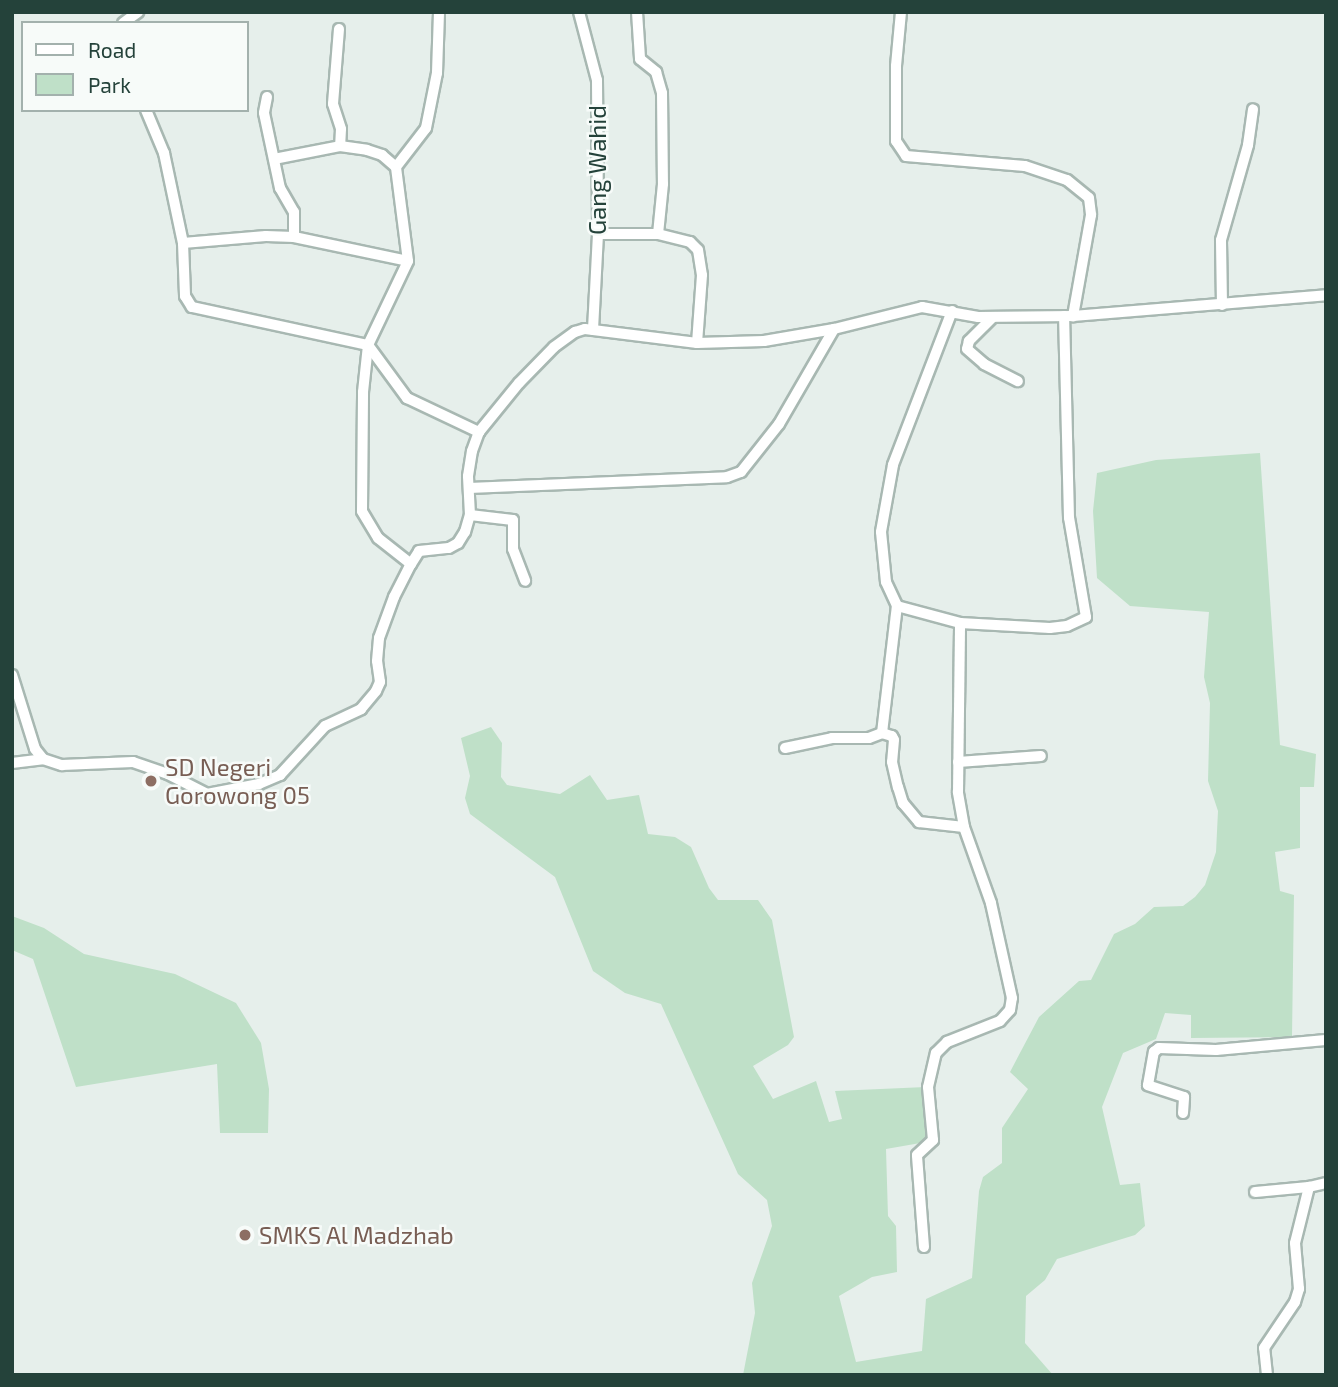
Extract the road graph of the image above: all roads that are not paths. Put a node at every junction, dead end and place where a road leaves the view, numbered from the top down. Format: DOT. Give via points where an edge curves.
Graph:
graph roads {
  1 [pos="439,12"];
  2 [pos="579,12"];
  3 [pos="637,12"];
  4 [pos="901,12"];
  5 [pos="339,29"];
  6 [pos="267,97"];
  7 [pos="1253,109"];
  8 [pos="147,112"];
  9 [pos="340,146"];
  10 [pos="274,159"];
  11 [pos="396,167"];
  12 [pos="598,234"];
  13 [pos="659,234"];
  14 [pos="293,237"];
  15 [pos="183,243"];
  16 [pos="408,261"];
  17 [pos="1326,295"];
  18 [pos="1222,305"];
  19 [pos="952,311"];
  20 [pos="1069,316"];
  21 [pos="992,317"];
  22 [pos="834,329"];
  23 [pos="593,330"];
  24 [pos="697,343"];
  25 [pos="368,345"];
  26 [pos="1018,381"];
  27 [pos="480,432"];
  28 [pos="469,488"];
  29 [pos="470,515"];
  30 [pos="411,564"];
  31 [pos="525,581"];
  32 [pos="897,606"];
  33 [pos="960,623"];
  34 [pos="12,675"];
  35 [pos="882,733"];
  36 [pos="785,748"];
  37 [pos="1041,756"];
  38 [pos="43,759"];
  39 [pos="958,762"];
  40 [pos="12,763"];
  41 [pos="964,827"];
  42 [pos="1326,1041"];
  43 [pos="1183,1113"];
  44 [pos="1326,1182"];
  45 [pos="1309,1187"];
  46 [pos="1255,1192"];
  47 [pos="924,1247"];
  48 [pos="1267,1375"];
  1 -- 11 [label="street" via="437,73 426,128"];
  2 -- 12 [label="street, Gang Wahid" via="597,80"];
  3 -- 13 [label="street" via="639,59 656,72 662,93"];
  4 -- 20 [label="street" via="896,141 906,156 1025,166 1067,180 1089,198 1091,215"];
  5 -- 9 [label="street" via="332,104 341,129"];
  6 -- 10 [label="street" via="264,113"];
  7 -- 18 [label="street" via="1248,145 1221,240"];
  8 -- 15 [label="street" via="164,153"];
  9 -- 10 [label="street"];
  9 -- 11 [label="street" via="382,155"];
  10 -- 14 [label="street" via="280,188 294,212"];
  11 -- 16 [label="street"];
  12 -- 13 [label="street"];
  12 -- 23 [label="street, Gang Wahid"];
  13 -- 24 [label="street" via="690,242 698,250 702,275"];
  14 -- 15 [label="street"];
  14 -- 16 [label="street"];
  15 -- 25 [label="street" via="185,296 192,307"];
  16 -- 25 [label="street"];
  17 -- 18 [label="street"];
  18 -- 20 [label="street"];
  19 -- 21 [label="street"];
  19 -- 22 [label="street" via="904,309"];
  19 -- 32 [label="street" via="902,440 884,505 881,532 886,582"];
  20 -- 21 [label="street"];
  20 -- 33 [label="street" via="1069,518 1086,617 1050,628"];
  21 -- 26 [label="street" via="967,349 984,364"];
  22 -- 24 [label="street" via="764,341"];
  22 -- 28 [label="street" via="779,424 741,472 727,477"];
  23 -- 24 [label="street"];
  23 -- 27 [label="street" via="575,332 554,347"];
  25 -- 27 [label="street" via="407,398"];
  25 -- 30 [label="street" via="362,511 378,538"];
  27 -- 28 [label="street" via="472,450"];
  28 -- 29 [label="street"];
  29 -- 30 [label="street" via="458,544 419,551"];
  29 -- 31 [label="street" via="513,520 513,549"];
  30 -- 38 [label="street" via="380,638 376,691 361,709 325,726 280,775 207,794 133,762 62,765"];
  32 -- 33 [label="street"];
  32 -- 35 [label="street"];
  33 -- 39 [label="street"];
  34 -- 38 [label="street" via="35,749"];
  35 -- 36 [label="street"];
  35 -- 41 [label="street" via="894,740 892,762 898,787 919,822"];
  37 -- 39 [label="street"];
  38 -- 40 [label="street"];
  39 -- 41 [label="street"];
  41 -- 47 [label="street" via="991,903 1012,998 1010,1010 1000,1021 947,1042 936,1053 928,1087 933,1140 917,1155"];
  42 -- 43 [label="street" via="1216,1050 1159,1048 1154,1052 1148,1085 1184,1097"];
  44 -- 45 [label="street"];
  45 -- 46 [label="street"];
  45 -- 48 [label="street" via="1294,1243 1299,1289 1264,1348"];
}
